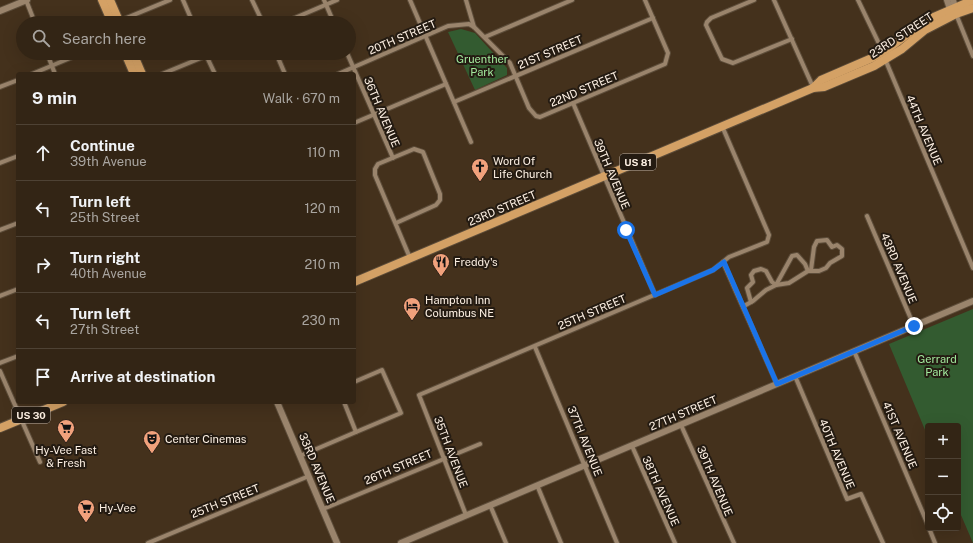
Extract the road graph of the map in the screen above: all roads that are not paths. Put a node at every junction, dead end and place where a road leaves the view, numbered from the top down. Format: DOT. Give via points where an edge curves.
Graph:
graph roads {
  1 [pos="26,0"];
  2 [pos="102,0"];
  3 [pos="110,0"];
  4 [pos="170,0"];
  5 [pos="183,0"];
  6 [pos="252,0"];
  7 [pos="324,0"];
  8 [pos="337,0"];
  9 [pos="410,0"];
  10 [pos="466,0"];
  11 [pos="572,0"];
  12 [pos="645,0"];
  13 [pos="754,0"];
  14 [pos="774,0"];
  15 [pos="858,0"];
  16 [pos="946,0"];
  17 [pos="973,0"];
  18 [pos="326,5"];
  19 [pos="954,8"];
  20 [pos="973,8"];
  21 [pos="0,11"];
  22 [pos="32,16"];
  23 [pos="113,16"];
  24 [pos="115,16"];
  25 [pos="131,16"];
  26 [pos="190,16"];
  27 [pos="260,16"];
  28 [pos="300,16"];
  29 [pos="331,16"];
  30 [pos="653,18"];
  31 [pos="474,27"];
  32 [pos="426,36"];
  33 [pos="486,37"];
  34 [pos="792,39"];
  35 [pos="884,56"];
  36 [pos="973,56"];
  37 [pos="50,60"];
  38 [pos="66,60"];
  39 [pos="128,60"];
  40 [pos="135,60"];
  41 [pos="193,60"];
  42 [pos="208,60"];
  43 [pos="279,60"];
  44 [pos="350,60"];
  45 [pos="52,66"];
  46 [pos="353,67"];
  47 [pos="37,72"];
  48 [pos="54,72"];
  49 [pos="133,72"];
  50 [pos="141,72"];
  51 [pos="166,72"];
  52 [pos="213,72"];
  53 [pos="284,72"];
  54 [pos="342,72"];
  55 [pos="355,72"];
  56 [pos="356,74"];
  57 [pos="516,76"];
  58 [pos="16,81"];
  59 [pos="446,84"];
  60 [pos="0,87"];
  61 [pos="813,88"];
  62 [pos="454,102"];
  63 [pos="573,103"];
  64 [pos="374,115"];
  65 [pos="356,122"];
  66 [pos="722,126"];
  67 [pos="471,142"];
  68 [pos="392,158"];
  69 [pos="16,159"];
  70 [pos="0,163"];
  71 [pos="604,176"];
  72 [pos="867,216"];
  73 [pos="396,222"];
  74 [pos="16,224"];
  75 [pos="0,230"];
  76 [pos="410,258"];
  77 [pos="724,262"];
  78 [pos="973,268"];
  79 [pos="809,270"];
  80 [pos="356,281"];
  81 [pos="776,285"];
  82 [pos="16,290"];
  83 [pos="655,295"];
  84 [pos="0,296"];
  85 [pos="973,301"];
  86 [pos="751,302"];
  87 [pos="744,306"];
  88 [pos="914,326"];
  89 [pos="535,347"];
  90 [pos="854,351"];
  91 [pos="16,357"];
  92 [pos="0,363"];
  93 [pos="0,371"];
  94 [pos="795,376"];
  95 [pos="356,381"];
  96 [pos="777,384"];
  97 [pos="419,395"];
  98 [pos="58,404"];
  99 [pos="278,404"];
  100 [pos="345,404"];
  101 [pos="21,419"];
  102 [pos="681,425"];
  103 [pos="0,428"];
  104 [pos="356,432"];
  105 [pos="480,444"];
  106 [pos="632,446"];
  107 [pos="300,456"];
  108 [pos="444,457"];
  109 [pos="40,462"];
  110 [pos="585,466"];
  111 [pos="309,476"];
  112 [pos="537,485"];
  113 [pos="490,505"];
  114 [pos="323,509"];
  115 [pos="466,515"];
  116 [pos="925,518"];
  117 [pos="930,531"];
  118 [pos="148,543"];
  119 [pos="337,543"];
  120 [pos="401,543"];
  121 [pos="506,543"];
  122 [pos="561,543"];
  123 [pos="617,543"];
  124 [pos="675,543"];
  125 [pos="734,543"];
  126 [pos="883,543"];
  127 [pos="935,543"];
  1 -- 21 [label="street"];
  1 -- 22 [label="street"];
  2 -- 23 [label="highway"];
  3 -- 24 [label="highway"];
  4 -- 25 [label="street"];
  5 -- 26 [label="street"];
  6 -- 27 [label="street"];
  7 -- 18 [label="street"];
  8 -- 18 [label="street"];
  9 -- 32 [label="street"];
  10 -- 31 [label="street"];
  11 -- 33 [label="street"];
  12 -- 30 [label="street"];
  13 -- 34 [label="street" via="707,22 706,25 722,59 733,63"];
  14 -- 34 [label="street"];
  15 -- 35 [label="street, 44TH AVENUE"];
  16 -- 19 [label="street"];
  17 -- 19 [label="highway, US 81"];
  18 -- 28 [label="street"];
  18 -- 29 [label="street"];
  19 -- 20 [label="highway, US 81"];
  19 -- 35 [label="highway, 23RD STREET / US 81" via="927,20"];
  19 -- 36 [label="street"];
  30 -- 57 [label="street, 21ST STREET"];
  30 -- 63 [label="street, 22ND STREET" via="668,55 665,64"];
  31 -- 32 [label="street, 20TH STREET" via="469,24 448,26"];
  31 -- 33 [label="street"];
  32 -- 46 [label="street, 20TH STREET"];
  32 -- 59 [label="street"];
  33 -- 57 [label="street" via="510,64"];
  34 -- 61 [label="street"];
  35 -- 61 [label="highway, 23RD STREET / US 81" via="820,80"];
  35 -- 78 [label="street, 44TH AVENUE"];
  37 -- 45 [label="street"];
  38 -- 45 [label="street"];
  39 -- 49 [label="highway"];
  40 -- 50 [label="highway"];
  41 -- 51 [label="street"];
  42 -- 52 [label="street"];
  43 -- 53 [label="street"];
  44 -- 46 [label="street, 36TH AVENUE"];
  45 -- 47 [label="street"];
  45 -- 48 [label="street"];
  46 -- 54 [label="street, 20TH STREET"];
  46 -- 55 [label="street, 36TH AVENUE"];
  56 -- 64 [label="street, 36TH AVENUE"];
  57 -- 62 [label="street, 21ST STREET"];
  57 -- 63 [label="street, 22ND STREET" via="533,113 540,117"];
  58 -- 60 [label="street"];
  59 -- 62 [label="street"];
  59 -- 64 [label="street"];
  61 -- 66 [label="highway, 23RD STREET / US 81"];
  62 -- 67 [label="street"];
  63 -- 71 [label="street, 39TH AVENUE"];
  64 -- 65 [label="street"];
  64 -- 68 [label="street, 36TH AVENUE"];
  66 -- 71 [label="highway, 23RD STREET / US 81"];
  66 -- 77 [label="street, 25TH STREET" via="769,235 766,242 729,257"];
  68 -- 73 [label="street, 36TH AVENUE" via="378,164 376,175"];
  68 -- 73 [label="street" via="414,149 423,152 440,194 436,206"];
  69 -- 70 [label="street"];
  71 -- 76 [label="highway, 23RD STREET / US 81"];
  71 -- 83 [label="street, 39TH AVENUE"];
  72 -- 88 [label="street, 43RD AVENUE"];
  73 -- 76 [label="street, 36TH AVENUE"];
  74 -- 75 [label="street"];
  76 -- 80 [label="highway, 23RD STREET / US 81"];
  77 -- 83 [label="street, 25TH STREET" via="713,270"];
  77 -- 87 [label="street"];
  79 -- 79 [label="street" via="826,268 842,256 842,249 837,245 832,246 827,240 817,241"];
  79 -- 81 [label="street" via="790,284"];
  79 -- 81 [label="street" via="802,258 792,256"];
  81 -- 86 [label="street" via="762,292"];
  81 -- 86 [label="street" via="766,271 754,271 751,275 753,282 747,288"];
  82 -- 84 [label="street"];
  83 -- 89 [label="street, 25TH STREET"];
  85 -- 88 [label="street, 27TH STREET"];
  86 -- 87 [label="street"];
  87 -- 96 [label="street"];
  88 -- 90 [label="street, 27TH STREET"];
  89 -- 97 [label="street, 25TH STREET"];
  89 -- 110 [label="street, 37TH AVENUE"];
  90 -- 94 [label="street, 27TH STREET"];
  90 -- 116 [label="street, 41ST AVENUE"];
  91 -- 92 [label="street"];
  93 -- 101 [label="street"];
  94 -- 96 [label="street, 27TH STREET"];
  94 -- 126 [label="street, 40TH AVENUE" via="847,499 861,494"];
  95 -- 104 [label="street" via="382,370 401,413"];
  96 -- 102 [label="street, 27TH STREET"];
  97 -- 108 [label="street, 35TH AVENUE"];
  98 -- 101 [label="highway, US 30"];
  99 -- 107 [label="street, 33RD AVENUE"];
  100 -- 104 [label="street"];
  101 -- 103 [label="highway, US 30"];
  101 -- 109 [label="street"];
  102 -- 106 [label="street, 27TH STREET"];
  102 -- 125 [label="street, 39TH AVENUE"];
  104 -- 107 [label="street"];
  105 -- 108 [label="street, 26TH STREET"];
  106 -- 110 [label="street, 27TH STREET"];
  106 -- 124 [label="street, 38TH AVENUE"];
  107 -- 111 [label="street, 33RD AVENUE"];
  108 -- 114 [label="street, 26TH STREET"];
  108 -- 115 [label="street, 35TH AVENUE"];
  110 -- 112 [label="street, 27TH STREET"];
  110 -- 123 [label="street, 37TH AVENUE"];
  111 -- 114 [label="street, 33RD AVENUE"];
  111 -- 118 [label="street, 25TH STREET"];
  112 -- 113 [label="street, 27TH STREET"];
  112 -- 122 [label="street"];
  113 -- 115 [label="street, 27TH STREET"];
  113 -- 121 [label="street"];
  114 -- 119 [label="street, 33RD AVENUE"];
  115 -- 120 [label="street, 27TH STREET"];
  117 -- 127 [label="street, 41ST AVENUE"];
}
